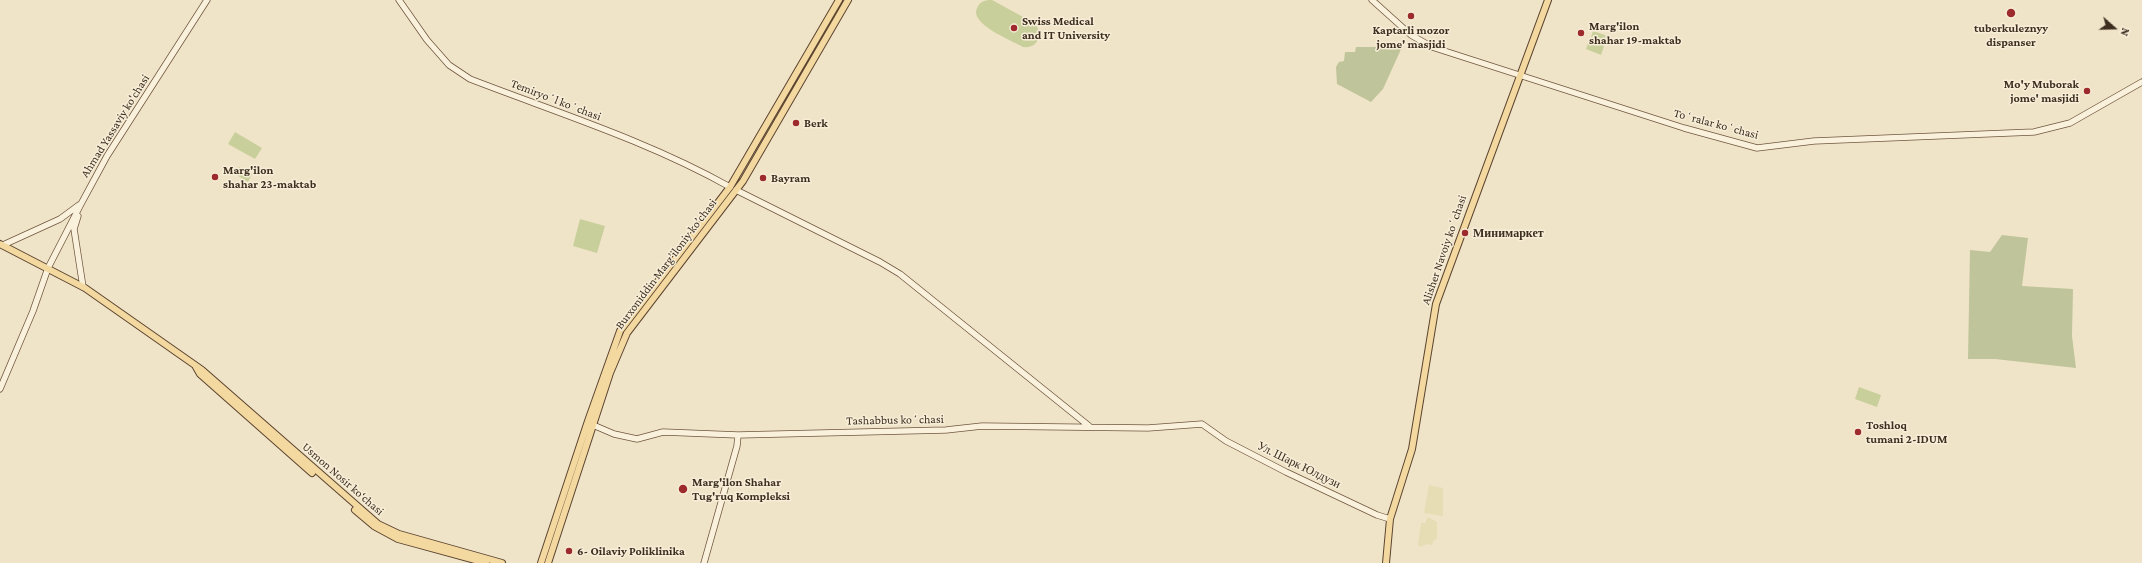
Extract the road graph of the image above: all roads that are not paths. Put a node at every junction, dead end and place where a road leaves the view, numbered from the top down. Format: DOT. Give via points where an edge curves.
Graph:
graph roads {
  1 [pos="208,0"];
  2 [pos="399,0"];
  3 [pos="839,0"];
  4 [pos="848,0"];
  5 [pos="1372,0"];
  6 [pos="1548,0"];
  7 [pos="1520,75"];
  8 [pos="2142,82"];
  9 [pos="733,189"];
  10 [pos="81,204"];
  11 [pos="2,245"];
  12 [pos="48,268"];
  13 [pos="83,287"];
  14 [pos="0,389"];
  15 [pos="1074,415"];
  16 [pos="590,423"];
  17 [pos="1202,424"];
  18 [pos="1072,426"];
  19 [pos="1089,426"];
  20 [pos="738,435"];
  21 [pos="322,478"];
  22 [pos="1390,519"];
  23 [pos="486,563"];
  24 [pos="502,563"];
  25 [pos="542,563"];
  26 [pos="548,563"];
  27 [pos="704,563"];
  28 [pos="1386,563"];
  1 -- 10 [label="street, Ahmad Yassaviy ko'chasi" via="107,156"];
  2 -- 9 [label="street, Temiryoʻl koʻchasi" via="427,40 449,65 470,79 664,152"];
  3 -- 9 [label="main road, Burxoniddin Marg’iloniy ko’chasi"];
  4 -- 9 [label="main road, Burxoniddin Marg’iloniy ko’chasi" via="752,167"];
  5 -- 7 [label="street, Toʻralar koʻchasi" via="1411,35 1424,43"];
  6 -- 7 [label="main road, Alisher Navoiy koʻchasi"];
  7 -- 8 [label="street, Toʻralar koʻchasi" via="1684,128 1757,148 1814,141 2034,132 2070,122"];
  7 -- 22 [label="main road, Alisher Navoiy koʻchasi" via="1436,304 1412,449"];
  9 -- 15 [label="street, Temiryoʻl koʻchasi" via="900,274"];
  9 -- 16 [label="main road, Burxoniddin Marg’iloniy ko’chasi" via="627,333"];
  9 -- 16 [label="main road, Burxoniddin Marg’iloniy ko’chasi" via="685,245 620,332"];
  10 -- 11 [label="street" via="60,219"];
  10 -- 12 [label="street, Ahmad Yassaviy ko'chasi"];
  10 -- 13 [label="street" via="74,229"];
  11 -- 12 [label="main road, Usmon Nosir ko‘chasi"];
  12 -- 13 [label="main road, Usmon Nosir ko‘chasi"];
  12 -- 14 [label="street, Ahmad Yassaviy ko'chasi"];
  13 -- 21 [label="main road, Usmon Nosir ko‘chasi" via="196,366"];
  15 -- 18 [label="street"];
  15 -- 19 [label="street, Temiryoʻl koʻchasi"];
  16 -- 20 [label="street, Tashabbus koʻchasi" via="614,434 637,439 663,432"];
  16 -- 25 [label="main road, Burxoniddin Marg’iloniy ko’chasi"];
  16 -- 26 [label="main road, Burxoniddin Marg’iloniy ko’chasi"];
  17 -- 19 [label="street, Tashabbus koʻchasi" via="1148,428"];
  17 -- 22 [label="street, Ул. Шарк Юлдузи" via="1226,441 1286,472"];
  18 -- 19 [label="street, Tashabbus koʻchasi"];
  18 -- 20 [label="street, Tashabbus koʻchasi" via="982,426 946,430"];
  20 -- 27 [label="street"];
  21 -- 23 [label="main road, Usmon Nosir ko‘chasi" via="374,526 391,536"];
  21 -- 24 [label="main road, Usmon Nosir ko‘chasi" via="378,524 399,534"];
  22 -- 28 [label="main road, Alisher Navoiy koʻchasi"];
}
